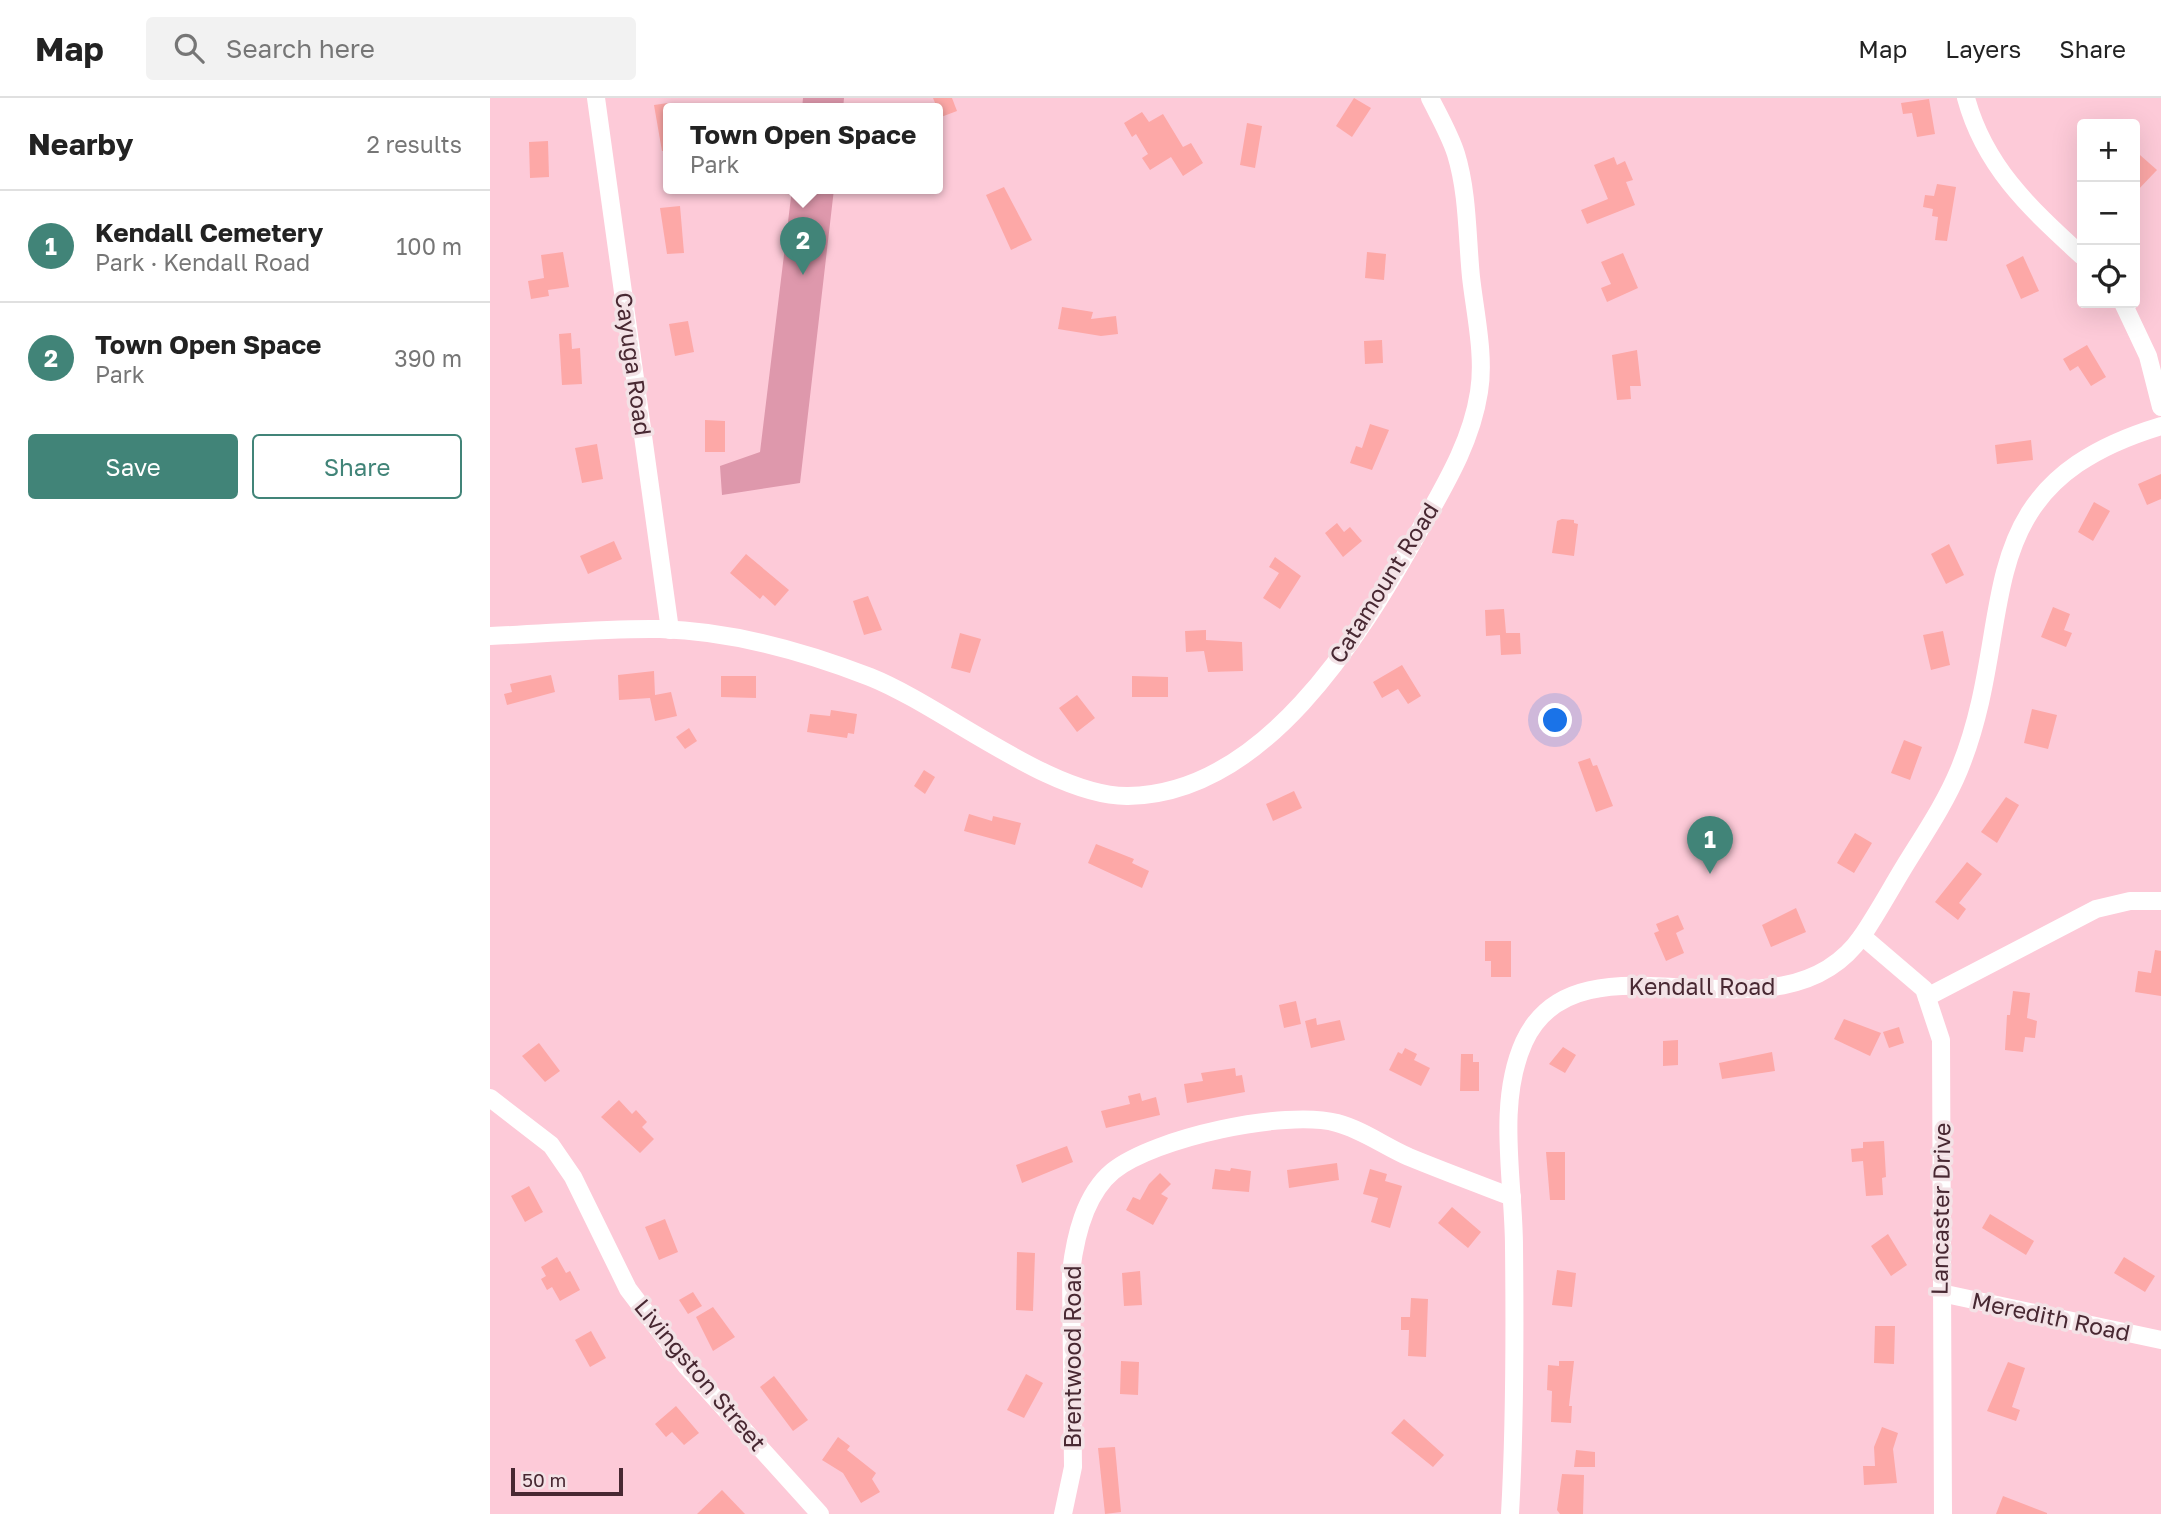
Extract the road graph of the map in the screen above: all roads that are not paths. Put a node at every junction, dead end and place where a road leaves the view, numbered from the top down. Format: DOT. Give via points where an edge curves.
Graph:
graph roads {
  1 [pos="596,98"];
  2 [pos="1430,98"];
  3 [pos="1966,98"];
  4 [pos="2077,251"];
  5 [pos="2125,308"];
  6 [pos="2161,407"];
  7 [pos="2161,426"];
  8 [pos="670,630"];
  9 [pos="490,636"];
  10 [pos="2161,901"];
  11 [pos="1862,936"];
  12 [pos="1927,996"];
  13 [pos="490,1098"];
  14 [pos="1512,1197"];
  15 [pos="1941,1293"];
  16 [pos="2161,1340"];
  17 [pos="820,1514"];
  18 [pos="1063,1514"];
  19 [pos="1510,1514"];
  20 [pos="1943,1514"];
  1 -- 8 [label="street, Cayuga Road"];
  2 -- 8 [label="street, Catamount Road" via="1457,156 1463,193 1479,360 1480,388 1473,420 1456,464 1363,624 1289,716 1234,762 1191,785 1127,796 1101,792 1065,780 876,679 826,660 728,636"];
  3 -- 4 [label="street" via="1993,162 2020,198"];
  5 -- 6 [label="street" via="2148,356"];
  7 -- 11 [label="street, Kendall Road" via="2088,456 2050,485 2025,517 1997,600 1979,700 1959,769 1937,815"];
  8 -- 9 [label="street, Catamount Road"];
  10 -- 12 [label="street" via="2130,901 2096,909"];
  11 -- 12 [label="street, Lancaster Drive" via="1903,968"];
  11 -- 14 [label="street, Kendall Road" via="1835,966 1795,985 1766,989 1610,988 1577,992 1556,1001 1536,1019 1513,1080 1509,1126"];
  12 -- 15 [label="street, Lancaster Drive" via="1941,1040"];
  13 -- 17 [label="street, Livingston Street" via="551,1145 573,1177 636,1300 687,1367"];
  14 -- 18 [label="street, Brentwood Road" via="1406,1155 1369,1135 1305,1117 1270,1119 1208,1134 1146,1154 1113,1171 1086,1211 1074,1244 1073,1467"];
  14 -- 19 [label="street, Kendall Road"];
  15 -- 16 [label="street, Meredith Road"];
  15 -- 20 [label="street, Lancaster Drive"];
}
